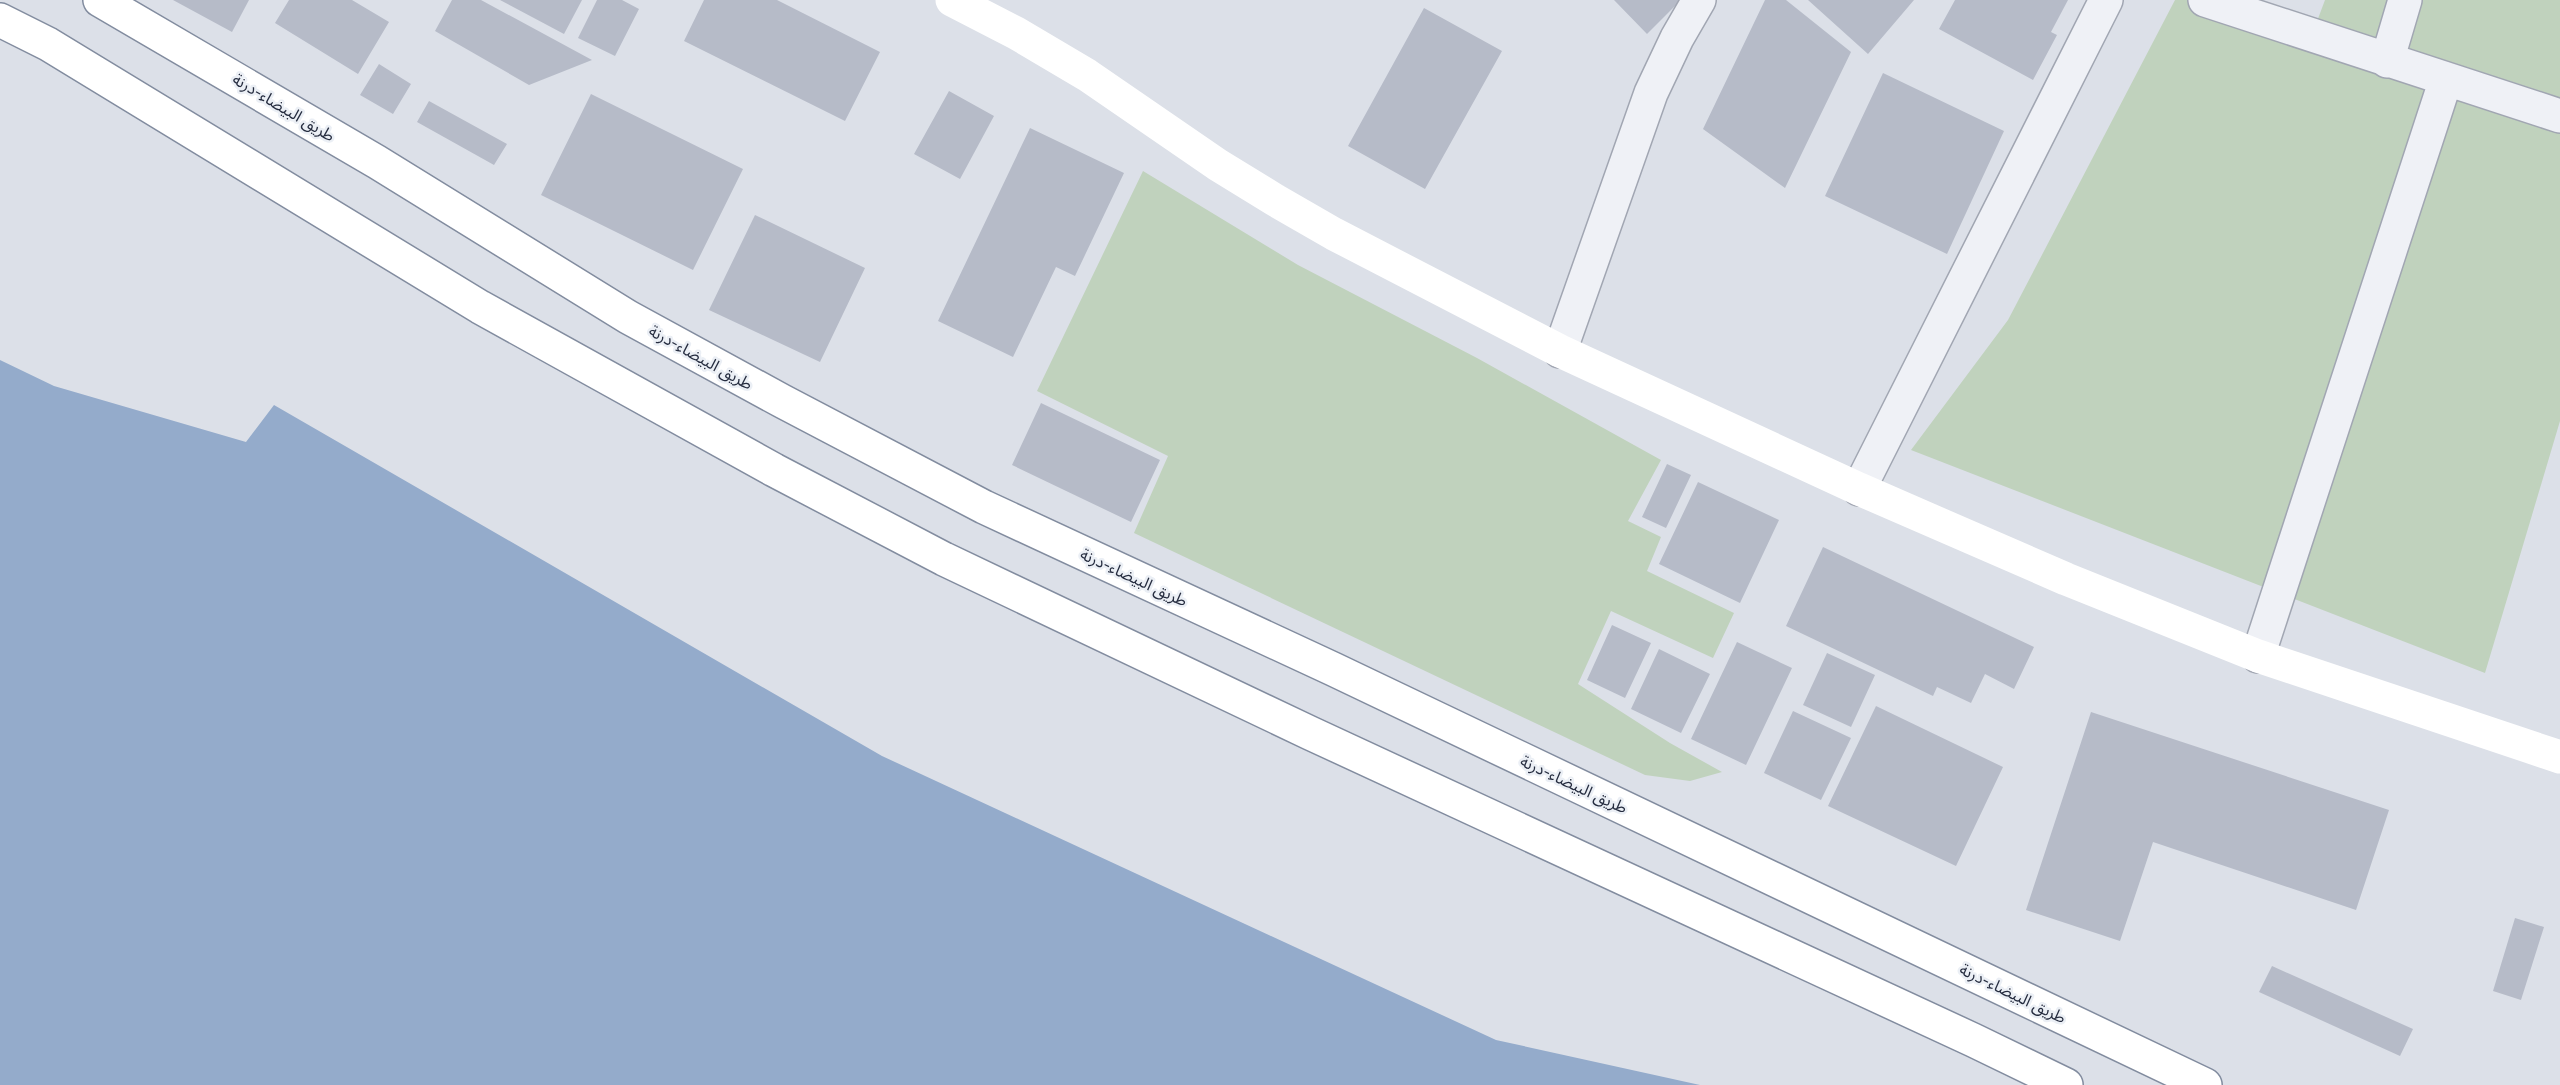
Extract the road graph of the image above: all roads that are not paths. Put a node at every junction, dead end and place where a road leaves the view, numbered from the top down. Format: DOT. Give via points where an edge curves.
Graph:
graph roads {
  1 [pos="100,0"];
  2 [pos="952,0"];
  3 [pos="1699,0"];
  4 [pos="2205,0"];
  5 [pos="2405,0"];
  6 [pos="2100,2"];
  7 [pos="0,20"];
  8 [pos="2387,61"];
  9 [pos="2446,79"];
  10 [pos="2560,116"];
  11 [pos="1560,351"];
  12 [pos="1859,489"];
  13 [pos="2258,656"];
  14 [pos="2560,757"];
  15 [pos="2066,1085"];
  16 [pos="2205,1085"];
  1 -- 16 [label="main road, طريق البيضاء-درنة" via="376,162 628,317 974,501"];
  2 -- 11 [label="main road" via="1087,75 1285,206"];
  3 -- 11 [label="street" via="1651,93"];
  4 -- 8 [label="street"];
  5 -- 8 [label="street"];
  6 -- 12 [label="street"];
  7 -- 15 [label="main road" via="78,62 480,307 934,554"];
  8 -- 9 [label="street"];
  9 -- 10 [label="street"];
  9 -- 13 [label="street"];
  11 -- 12 [label="main road"];
  12 -- 13 [label="main road" via="2066,579"];
  13 -- 14 [label="main road"];
}
